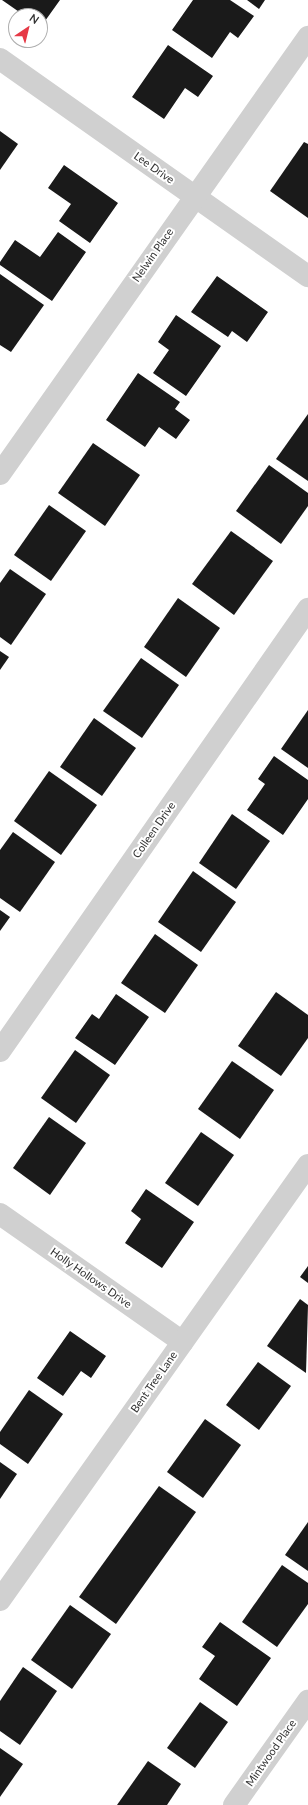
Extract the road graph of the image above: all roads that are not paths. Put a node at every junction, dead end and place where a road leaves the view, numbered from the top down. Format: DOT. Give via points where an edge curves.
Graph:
graph roads {
  1 [pos="308,37"];
  2 [pos="0,60"];
  3 [pos="195,196"];
  4 [pos="308,276"];
  5 [pos="0,474"];
  6 [pos="308,609"];
  7 [pos="0,1051"];
  8 [pos="308,1164"];
  9 [pos="0,1214"];
  10 [pos="183,1342"];
  11 [pos="0,1600"];
  12 [pos="308,1701"];
  13 [pos="234,1805"];
  1 -- 3 [label="street, Nelwin Place"];
  2 -- 3 [label="street, Lee Drive"];
  3 -- 4 [label="street, Lee Drive"];
  3 -- 5 [label="street, Nelwin Place"];
  6 -- 7 [label="street, Colleen Drive"];
  8 -- 10 [label="street, Bent Tree Lane"];
  9 -- 10 [label="street, Holly Hollows Drive"];
  10 -- 11 [label="street, Bent Tree Lane"];
  12 -- 13 [label="street, Mintwood Place"];
}
